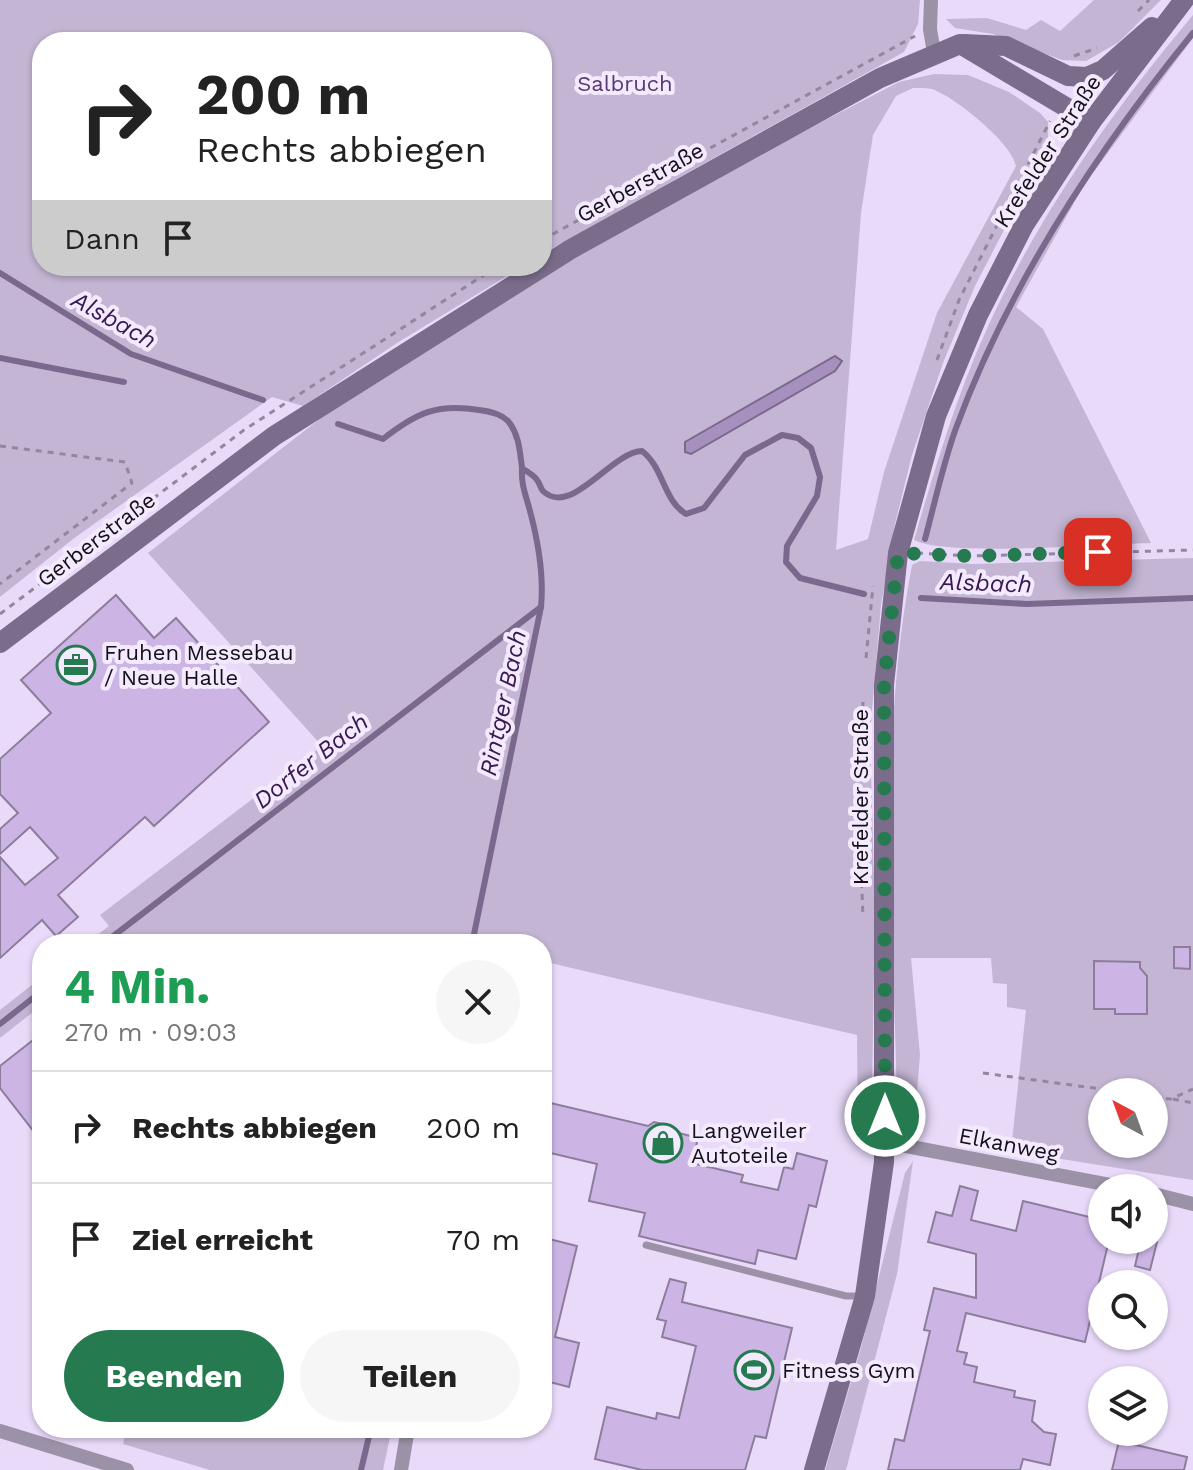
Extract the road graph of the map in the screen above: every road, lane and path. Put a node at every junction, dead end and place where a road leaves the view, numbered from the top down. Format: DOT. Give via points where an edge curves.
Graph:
graph roads {
  1 [pos="931,0"];
  2 [pos="1149,0"];
  3 [pos="1182,0"];
  4 [pos="1128,21"];
  5 [pos="930,29"];
  6 [pos="1107,42"];
  7 [pos="960,44"];
  8 [pos="934,53"];
  9 [pos="1067,57"];
  10 [pos="1091,122"];
  11 [pos="552,234"];
  12 [pos="552,263"];
  13 [pos="531,276"];
  14 [pos="0,446"];
  15 [pos="1193,550"];
  16 [pos="898,553"];
  17 [pos="0,584"];
  18 [pos="0,643"];
  19 [pos="983,1073"];
  20 [pos="1088,1087"];
  21 [pos="1193,1089"];
  22 [pos="1168,1099"];
  23 [pos="1171,1099"];
  24 [pos="1193,1103"];
  25 [pos="885,1142"];
  26 [pos="1088,1181"];
  27 [pos="1168,1198"];
  28 [pos="1193,1204"];
  29 [pos="646,1245"];
  30 [pos="865,1296"];
  31 [pos="0,1431"];
  32 [pos="406,1438"];
  33 [pos="127,1470"];
  34 [pos="401,1470"];
  35 [pos="814,1470"];
  1 -- 5 [label="street"];
  2 -- 4 [label="path"];
  3 -- 7 [label="main road" via="1103,70 1087,77 1068,76 1006,46"];
  3 -- 10 [label="main road, Krefelder Straße"];
  5 -- 8 [label="street"];
  5 -- 11 [label="path"];
  6 -- 9 [label="path" via="1088,54"];
  7 -- 8 [label="main road, Gerberstraße"];
  7 -- 10 [label="main road"];
  8 -- 12 [label="main road, Gerberstraße" via="617,222"];
  10 -- 16 [label="main road, Krefelder Straße" via="1024,225 978,315 936,416"];
  13 -- 18 [label="main road, Gerberstraße" via="288,428"];
  14 -- 17 [label="path" via="125,462 132,483"];
  15 -- 16 [label="path"];
  16 -- 25 [label="main road, Krefelder Straße" via="884,685"];
  19 -- 20 [label="path"];
  21 -- 23 [label="path"];
  22 -- 23 [label="path"];
  23 -- 24 [label="path"];
  25 -- 26 [label="street, Elkanweg"];
  25 -- 30 [label="main road, Krefelder Straße"];
  27 -- 28 [label="street"];
  29 -- 30 [label="lane" via="846,1296"];
  30 -- 35 [label="main road, Krefelder Straße"];
  31 -- 33 [label="street"];
  32 -- 34 [label="street"];
}
